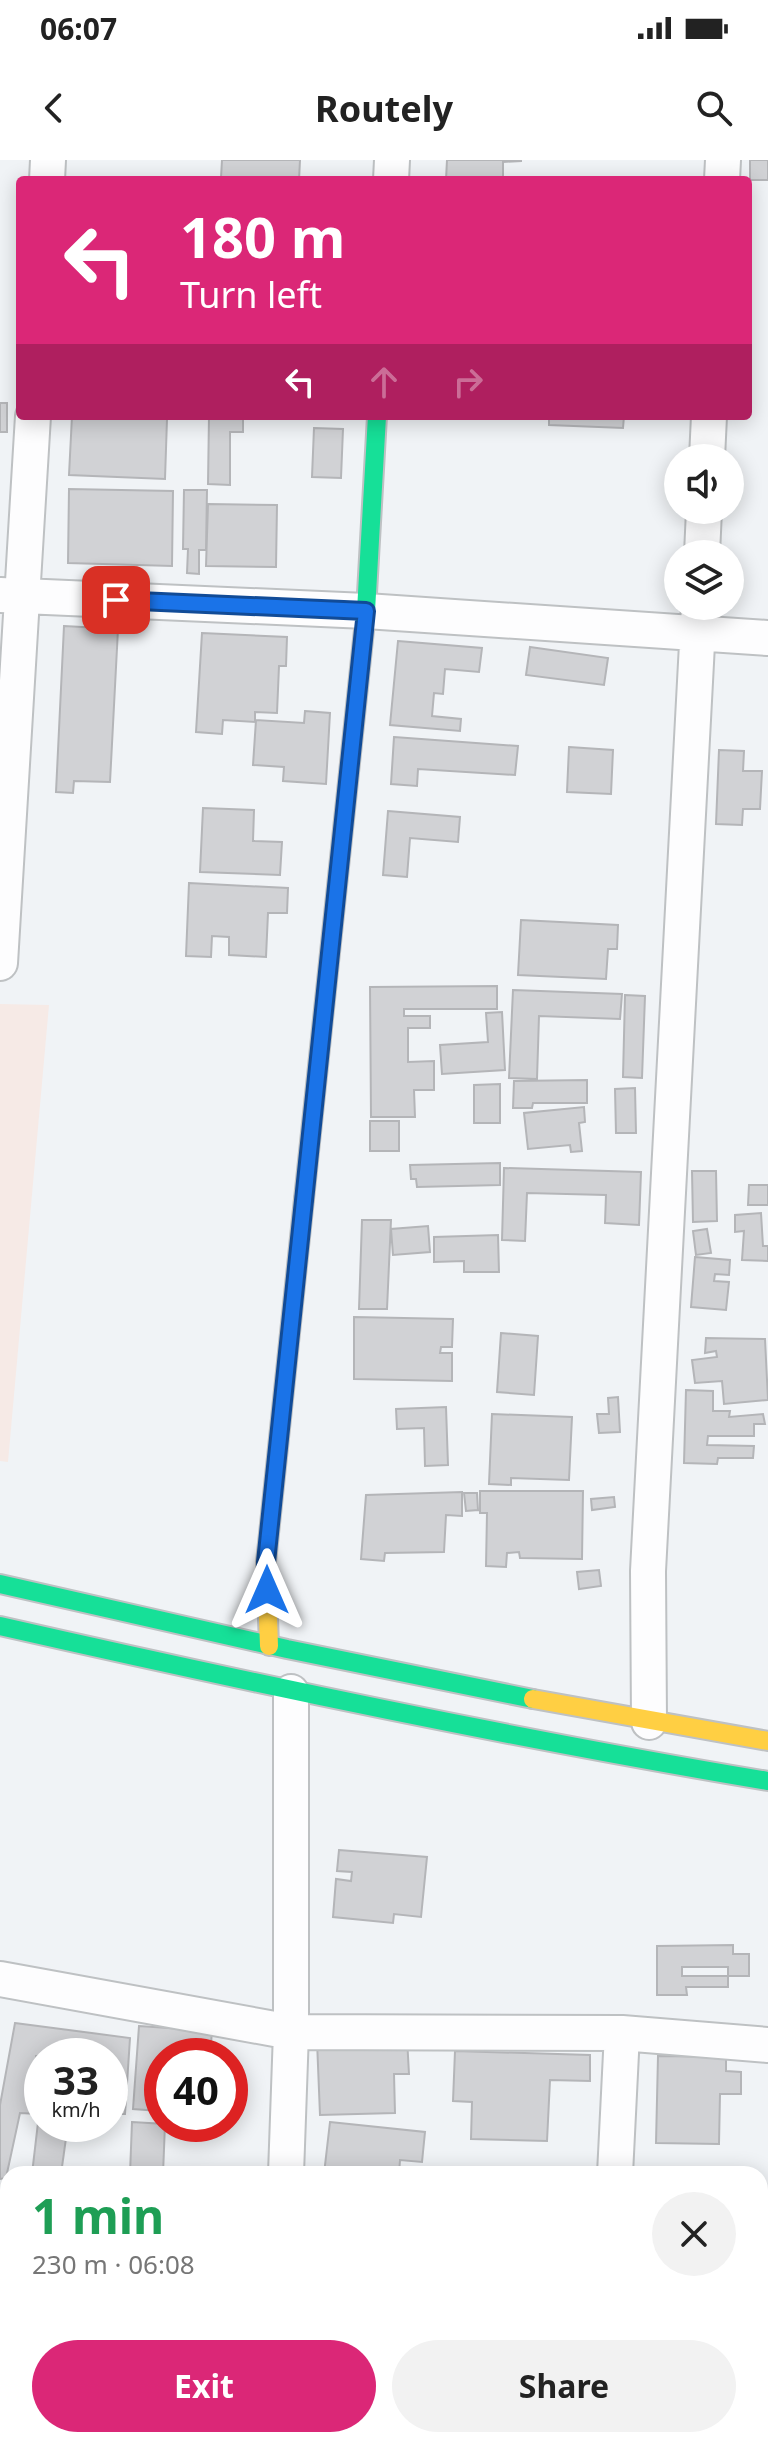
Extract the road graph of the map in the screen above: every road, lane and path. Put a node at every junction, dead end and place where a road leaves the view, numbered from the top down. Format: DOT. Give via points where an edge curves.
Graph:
graph roads {
  1 [pos="33,420"];
  2 [pos="377,420"];
  3 [pos="709,420"];
  4 [pos="708,444"];
  5 [pos="11,596"];
  6 [pos="366,611"];
  7 [pos="664,619"];
  8 [pos="698,620"];
  9 [pos="768,638"];
  10 [pos="0,963"];
  11 [pos="0,1584"];
  12 [pos="0,1626"];
  13 [pos="269,1646"];
  14 [pos="291,1692"];
  15 [pos="649,1722"];
  16 [pos="768,1741"];
  17 [pos="768,1781"];
  18 [pos="0,1979"];
  19 [pos="291,2032"];
  20 [pos="622,2033"];
  21 [pos="768,2045"];
  22 [pos="286,2166"];
  23 [pos="615,2166"];
  1 -- 5 [label="street"];
  2 -- 6 [label="street"];
  3 -- 4 [label="street"];
  5 -- 6 [label="street"];
  5 -- 10 [label="street"];
  6 -- 7 [label="street"];
  6 -- 13 [label="street" via="266,1562"];
  8 -- 9 [label="street"];
  8 -- 15 [label="street" via="648,1571"];
  11 -- 13 [label="street"];
  12 -- 14 [label="street"];
  13 -- 15 [label="street"];
  14 -- 17 [label="street"];
  14 -- 19 [label="street"];
  15 -- 16 [label="street"];
  18 -- 19 [label="street"];
  19 -- 20 [label="street"];
  19 -- 22 [label="street"];
  20 -- 21 [label="street"];
  20 -- 23 [label="street"];
}
